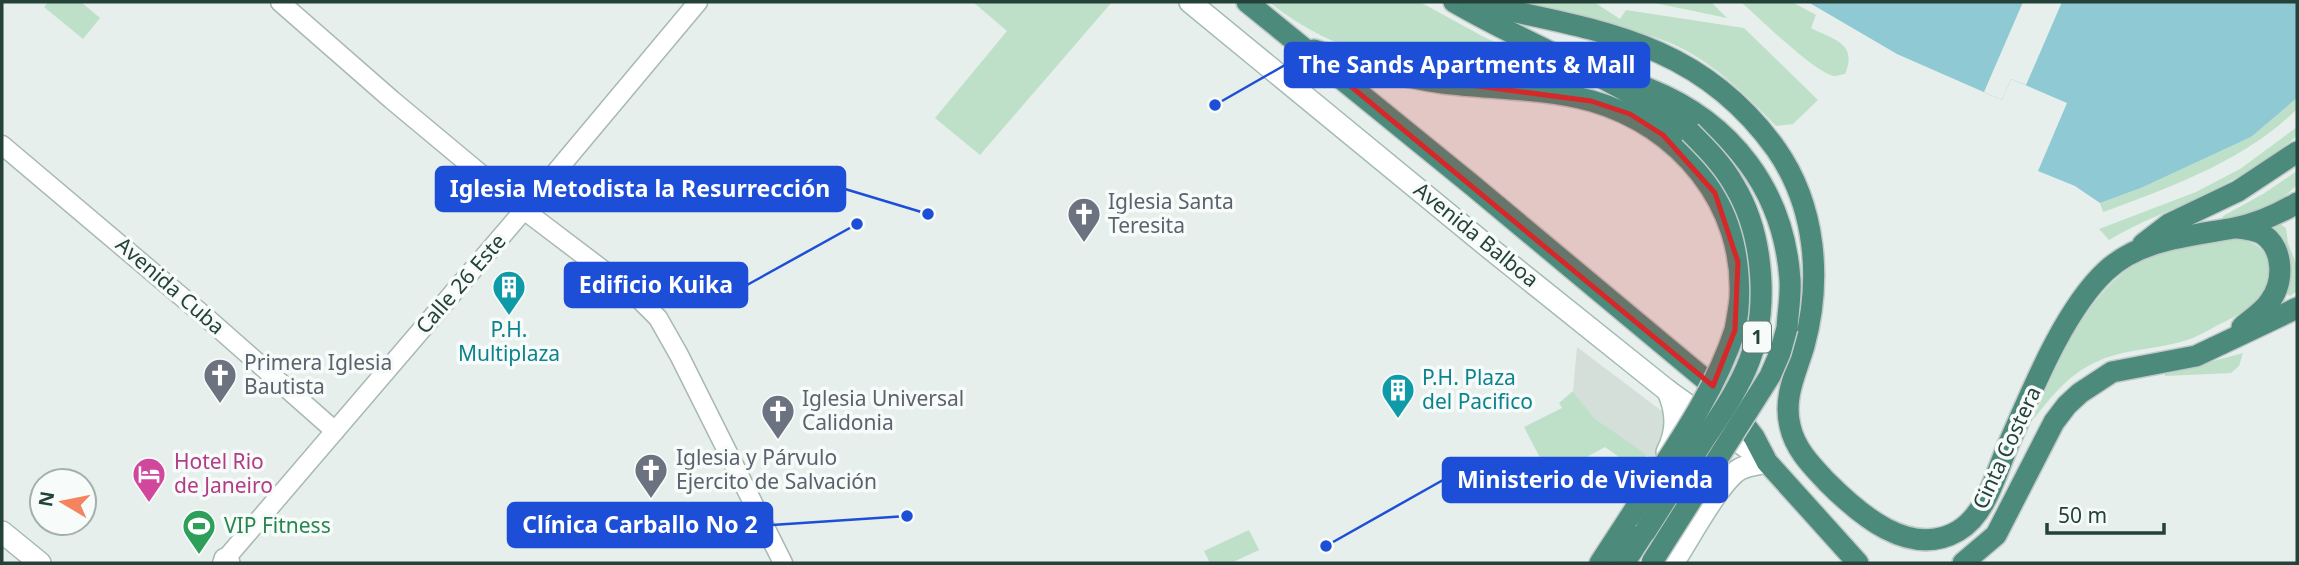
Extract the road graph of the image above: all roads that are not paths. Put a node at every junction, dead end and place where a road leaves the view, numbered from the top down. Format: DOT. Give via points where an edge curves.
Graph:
graph roads {
  1 [pos="280,2"];
  2 [pos="698,2"];
  3 [pos="1190,2"];
  4 [pos="1247,2"];
  5 [pos="1454,2"];
  6 [pos="1470,2"];
  7 [pos="1302,46"];
  8 [pos="1592,74"];
  9 [pos="2,145"];
  10 [pos="2297,152"];
  11 [pos="2297,203"];
  12 [pos="524,210"];
  13 [pos="2236,228"];
  14 [pos="2136,249"];
  15 [pos="2297,308"];
  16 [pos="2225,343"];
  17 [pos="1668,391"];
  18 [pos="335,431"];
  19 [pos="1673,438"];
  20 [pos="1767,462"];
  21 [pos="1723,486"];
  22 [pos="2,532"];
  23 [pos="1996,535"];
  24 [pos="225,562"];
  25 [pos="40,563"];
  26 [pos="783,563"];
  27 [pos="1595,563"];
  28 [pos="1600,563"];
  29 [pos="1625,563"];
  30 [pos="1652,563"];
  31 [pos="1673,563"];
  32 [pos="1858,563"];
  33 [pos="1963,563"];
  34 [pos="1978,563"];
  1 -- 12 [label="street"];
  2 -- 12 [label="street, Calle 26 Este"];
  3 -- 17 [label="main road, Avenida Balboa"];
  4 -- 7 [label="highway, Avenida Balboa / 1"];
  5 -- 8 [label="highway, 1"];
  6 -- 14 [label="highway, Cinta Costera" via="1637,43 1709,78 1759,126 1792,176 1814,254 1811,318 1788,399 1796,446 1848,503 1902,535 1937,538 1972,521 2066,322 2106,270"];
  7 -- 20 [label="highway, Avenida Balboa" via="1719,391"];
  7 -- 28 [label="highway, 1, bridge" via="1402,76 1551,93 1630,114 1663,135 1715,193 1738,262 1740,297 1726,360"];
  8 -- 29 [label="highway, 1, bridge" via="1690,132 1735,185 1759,257 1762,296 1758,335 1746,369"];
  8 -- 30 [label="highway, bridge" via="1645,87 1709,122 1753,167 1780,223 1788,257 1787,328 1770,376"];
  9 -- 18 [label="street, Avenida Cuba"];
  10 -- 14 [label="highway" via="2238,191 2169,224"];
  11 -- 13 [label="highway, Cinta Costera"];
  12 -- 18 [label="street, Calle 26 Este"];
  12 -- 26 [label="street" via="632,292 658,318"];
  13 -- 14 [label="highway, Cinta Costera"];
  13 -- 16 [label="highway" via="2264,235 2274,248 2280,263 2279,284 2270,302"];
  15 -- 16 [label="highway, Cinta Costera"];
  16 -- 23 [label="highway, Cinta Costera" via="2196,356 2112,372 2080,393 2054,422"];
  17 -- 19 [label="main road" via="1676,416"];
  17 -- 20 [label="main road, Avenida Balboa"];
  18 -- 24 [label="street, Calle 26 Este"];
  19 -- 21 [label="main road" via="1706,447 1721,466"];
  19 -- 27 [label="main road"];
  20 -- 21 [label="main road" via="1742,468"];
  20 -- 32 [label="highway, Avenida Balboa"];
  21 -- 31 [label="main road"];
  22 -- 25 [label="main road"];
  23 -- 33 [label="highway, Cinta Costera"];
  23 -- 34 [label="street"];
}
